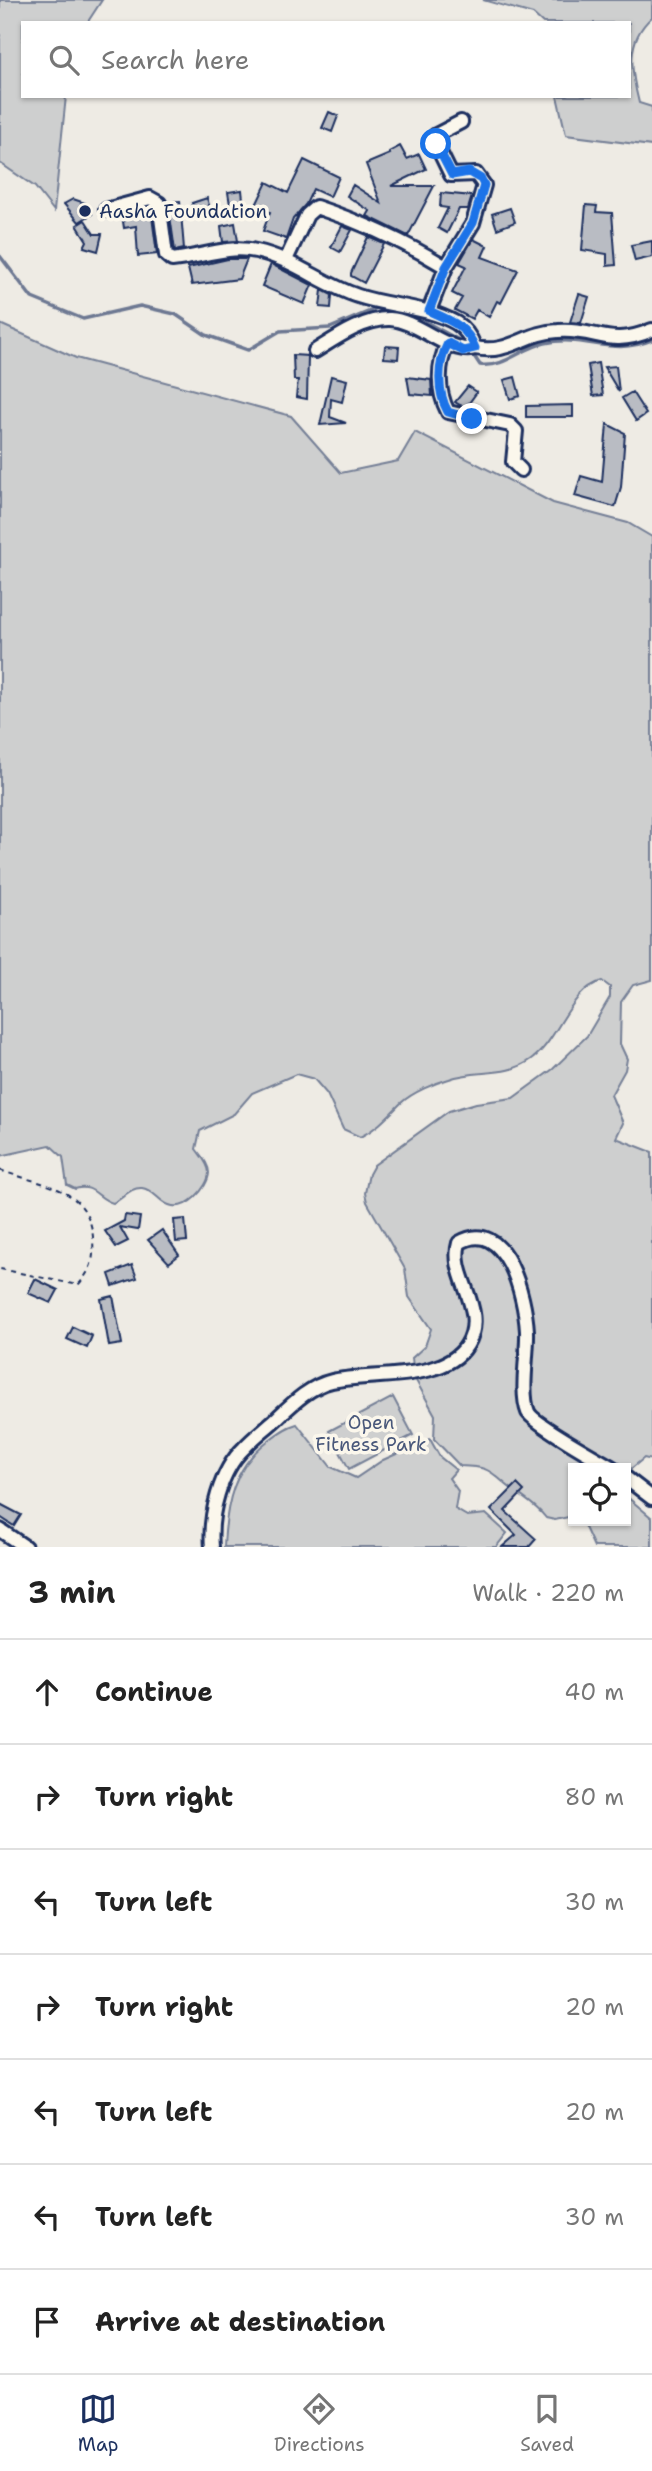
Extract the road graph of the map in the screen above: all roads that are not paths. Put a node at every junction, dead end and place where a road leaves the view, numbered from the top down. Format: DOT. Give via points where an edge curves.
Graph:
graph roads {
  1 [pos="461,122"];
  2 [pos="106,210"];
  3 [pos="286,260"];
  4 [pos="446,267"];
  5 [pos="429,311"];
  6 [pos="652,330"];
  7 [pos="448,343"];
  8 [pos="469,349"];
  9 [pos="315,351"];
  10 [pos="520,470"];
  11 [pos="605,1463"];
  12 [pos="631,1482"];
  13 [pos="652,1497"];
  14 [pos="0,1530"];
  15 [pos="25,1547"];
  16 [pos="212,1547"];
  1 -- 4 [label="street" via="436,135 436,144 452,175 469,172 484,185 473,223"];
  2 -- 3 [label="street" via="150,198 159,203 166,255 172,260 232,248"];
  3 -- 4 [label="street" via="316,206 398,240"];
  3 -- 5 [label="street" via="361,297"];
  4 -- 5 [label="street"];
  5 -- 8 [label="street" via="459,325"];
  6 -- 8 [label="street" via="630,340 558,331 496,351"];
  7 -- 8 [label="street"];
  7 -- 9 [label="street" via="385,319 367,323"];
  7 -- 10 [label="street" via="440,384 448,412 510,425 516,431 513,462"];
  11 -- 16 [label="street" via="529,1413 527,1330 520,1292 501,1246 472,1236 459,1243 455,1257 474,1314 472,1335 462,1353 447,1364 405,1374 334,1380 297,1401 236,1457 215,1503"];
  12 -- 13 [label="street"];
  14 -- 15 [label="street"];
}
